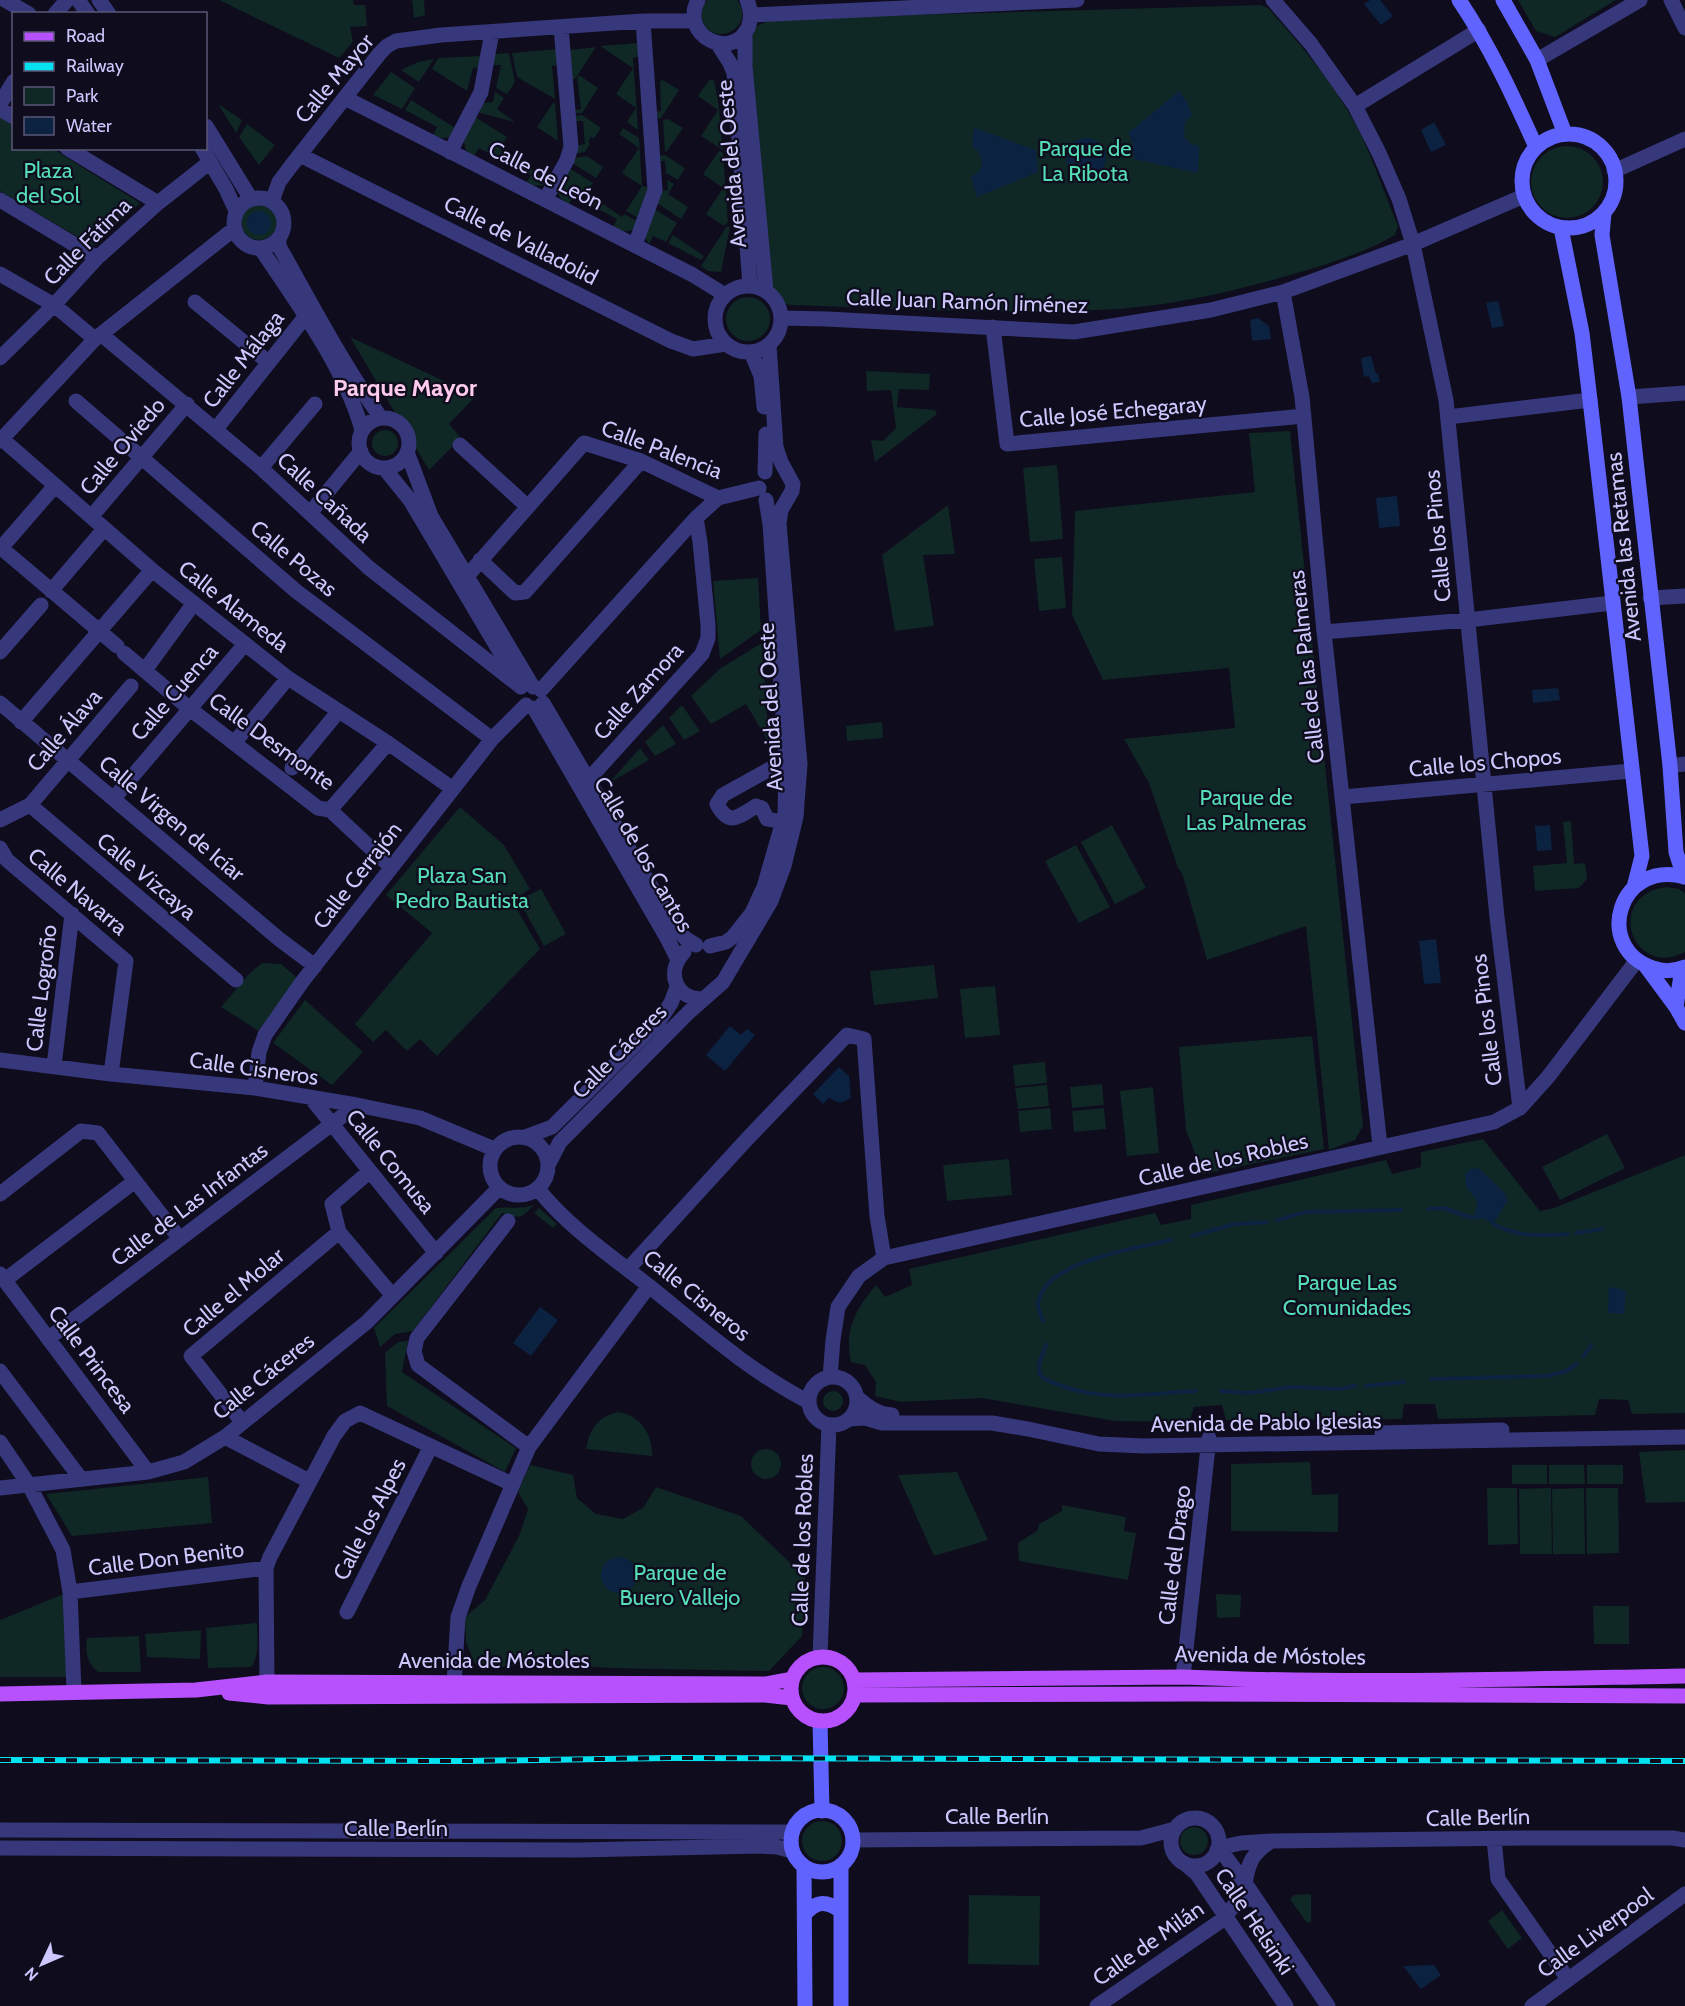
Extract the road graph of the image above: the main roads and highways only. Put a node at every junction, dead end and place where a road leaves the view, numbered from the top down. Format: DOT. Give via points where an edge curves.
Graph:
graph roads {
  1 [pos="1685,1676"];
  2 [pos="792,1679"];
  3 [pos="854,1688"];
  4 [pos="196,1690"];
  5 [pos="0,1694"];
  6 [pos="1685,1696"];
  7 [pos="792,1698"];
  1 -- 3 [label="main road, Avenida de Móstoles" via="1183,1677"];
  2 -- 3 [label="main road" via="802,1664 820,1656 841,1662 849,1670"];
  2 -- 4 [label="main road, Avenida de Móstoles" via="765,1684 267,1682"];
  2 -- 7 [label="main road"];
  3 -- 6 [label="main road, Avenida de Móstoles"];
  3 -- 7 [label="main road" via="846,1712 830,1720 820,1721 802,1714"];
  4 -- 5 [label="main road, Avenida de Móstoles"];
  4 -- 7 [label="main road, Avenida de Móstoles" via="268,1697"];
}
